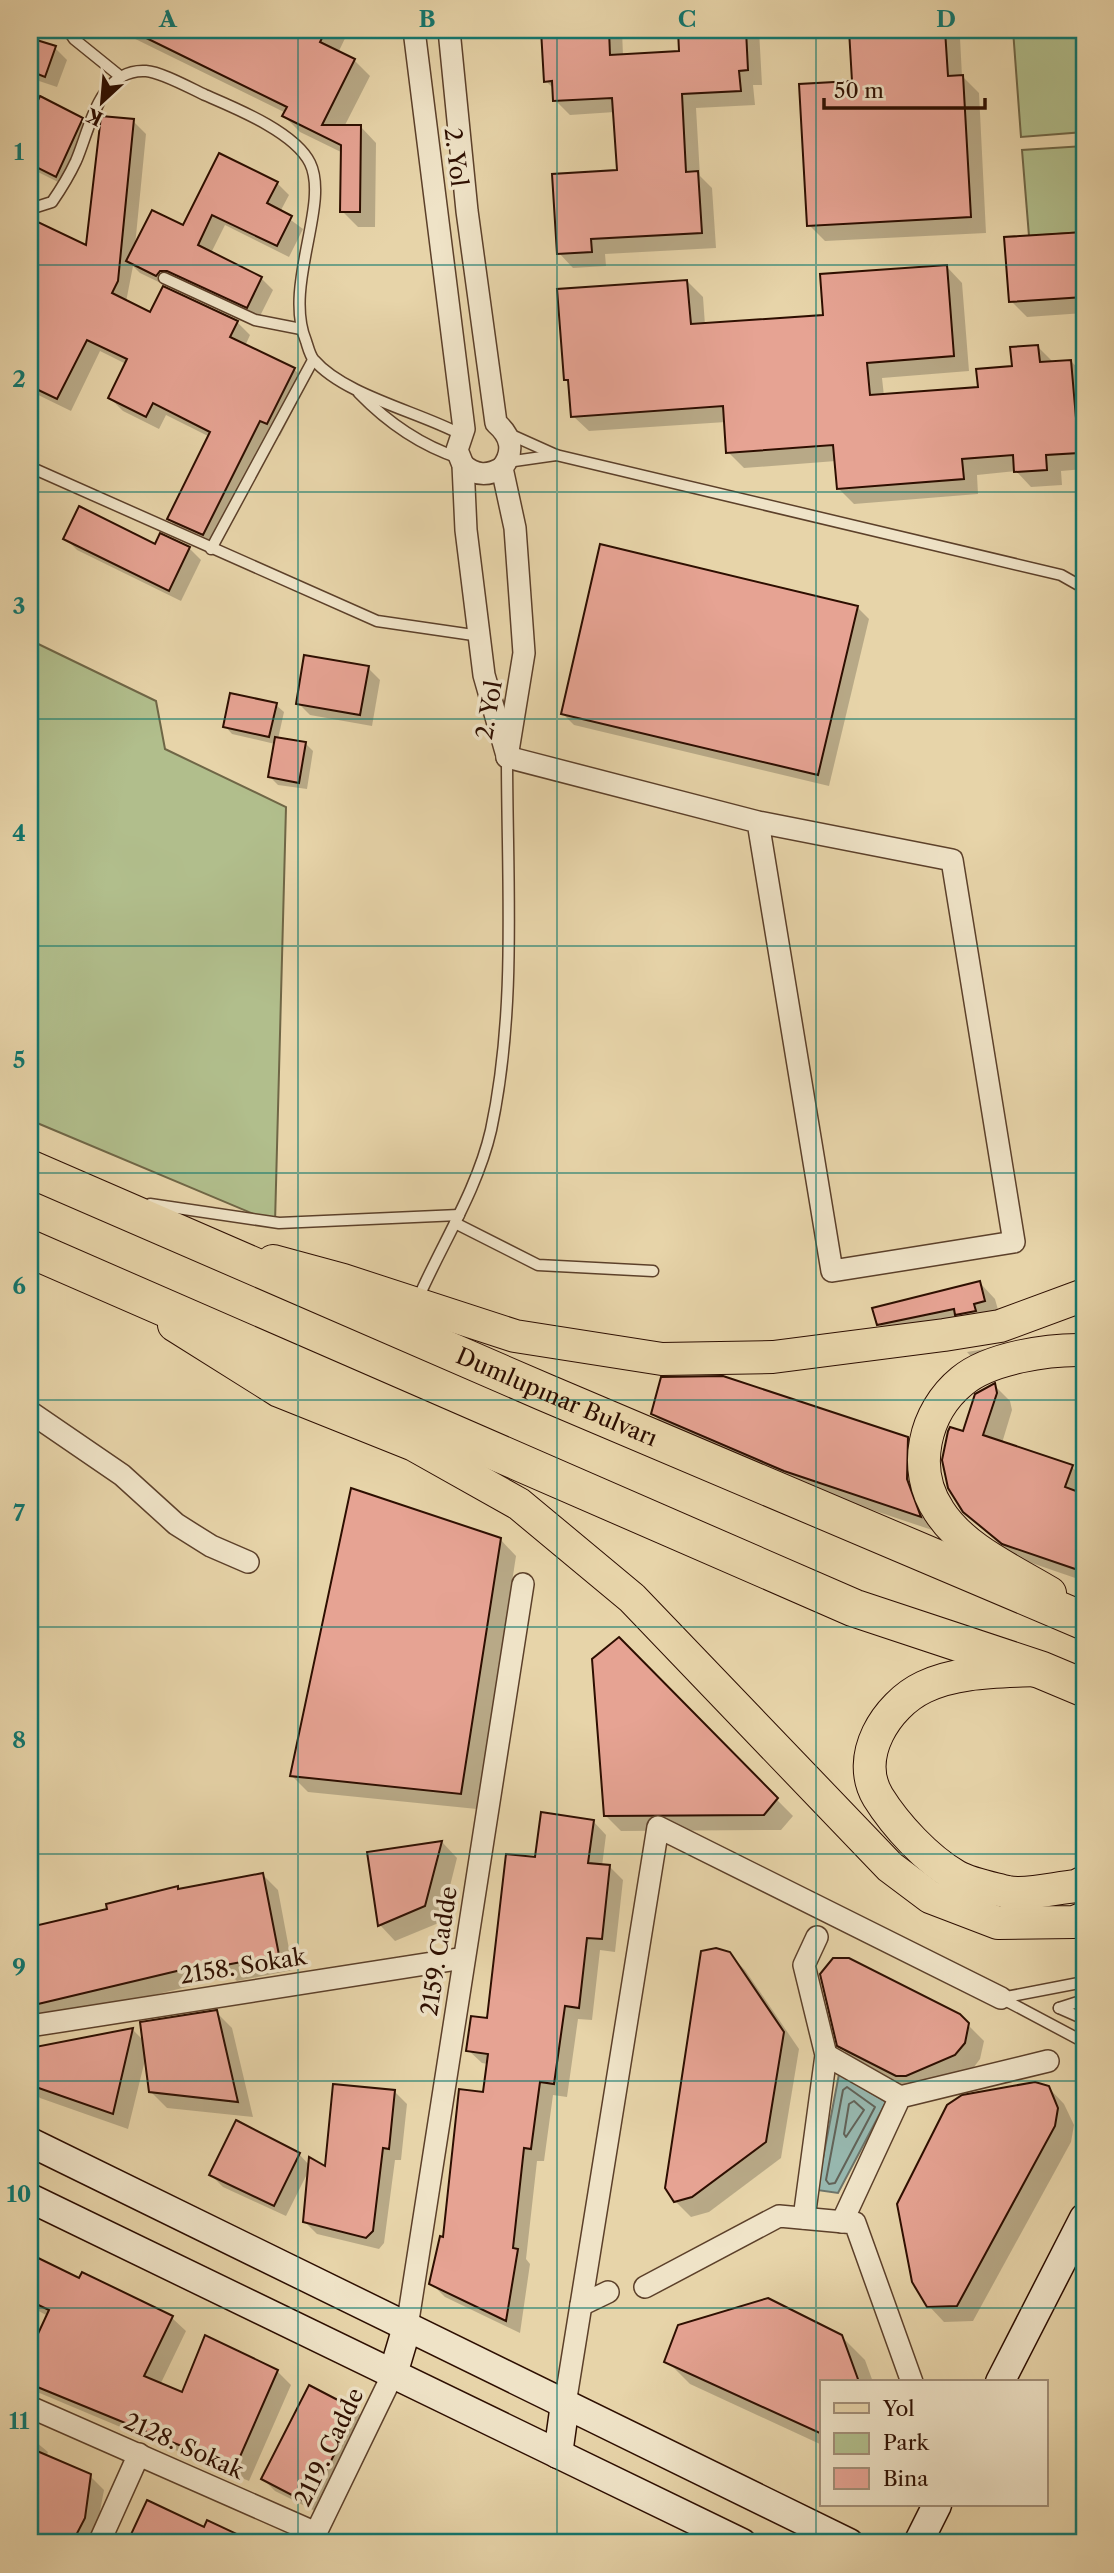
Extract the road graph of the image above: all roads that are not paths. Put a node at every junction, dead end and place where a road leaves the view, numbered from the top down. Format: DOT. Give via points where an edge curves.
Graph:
graph roads {
  1 [pos="68,30"];
  2 [pos="414,30"];
  3 [pos="449,30"];
  4 [pos="121,77"];
  5 [pos="30,209"];
  6 [pos="164,278"];
  7 [pos="300,329"];
  8 [pos="313,359"];
  9 [pos="358,391"];
  10 [pos="501,428"];
  11 [pos="462,431"];
  12 [pos="556,455"];
  13 [pos="461,461"];
  14 [pos="504,465"];
  15 [pos="30,467"];
  16 [pos="211,548"];
  17 [pos="1084,588"];
  18 [pos="480,636"];
  19 [pos="507,757"];
  20 [pos="758,822"];
  21 [pos="30,1169"];
  22 [pos="72,1187"];
  23 [pos="457,1219"];
  24 [pos="193,1240"];
  25 [pos="30,1249"];
  26 [pos="653,1270"];
  27 [pos="98,1278"];
  28 [pos="1084,1295"];
  29 [pos="415,1305"];
  30 [pos="1084,1350"];
  31 [pos="30,1412"];
  32 [pos="248,1562"];
  33 [pos="523,1584"];
  34 [pos="1084,1613"];
  35 [pos="1084,1621"];
  36 [pos="1041,1670"];
  37 [pos="1084,1688"];
  38 [pos="1084,1882"];
  39 [pos="1084,1918"];
  40 [pos="817,1937"];
  41 [pos="464,1958"];
  42 [pos="1084,1982"];
  43 [pos="1001,1998"];
  44 [pos="1084,2000"];
  45 [pos="1084,2019"];
  46 [pos="30,2026"];
  47 [pos="1084,2042"];
  48 [pos="826,2054"];
  49 [pos="1048,2061"];
  50 [pos="900,2097"];
  51 [pos="30,2142"];
  52 [pos="30,2198"];
  53 [pos="803,2218"];
  54 [pos="1084,2218"];
  55 [pos="842,2222"];
  56 [pos="645,2287"];
  57 [pos="608,2292"];
  58 [pos="581,2305"];
  59 [pos="407,2327"];
  60 [pos="393,2374"];
  61 [pos="911,2380"];
  62 [pos="1001,2380"];
  63 [pos="565,2404"];
  64 [pos="30,2407"];
  65 [pos="139,2454"];
  66 [pos="558,2454"];
  67 [pos="936,2506"];
  68 [pos="314,2538"];
  69 [pos="99,2543"];
  70 [pos="742,2543"];
  71 [pos="849,2543"];
  72 [pos="918,2543"];
  1 -- 4 [label="lane"];
  2 -- 11 [label="street, 2. Yol"];
  3 -- 10 [label="street, 2. Yol" via="467,211"];
  4 -- 5 [label="lane" via="96,106 77,159 52,202"];
  4 -- 7 [label="lane" via="146,71 235,108 267,125 310,164 314,190 300,280"];
  6 -- 7 [label="lane" via="255,320"];
  7 -- 8 [label="lane"];
  8 -- 9 [label="lane"];
  8 -- 16 [label="lane"];
  9 -- 11 [label="lane"];
  9 -- 13 [label="lane" via="380,415 405,432"];
  10 -- 11 [label="street" via="479,421"];
  10 -- 12 [label="lane"];
  10 -- 14 [label="street, 2. Yol" via="510,442"];
  11 -- 13 [label="street, 2. Yol" via="457,441"];
  12 -- 14 [label="lane"];
  12 -- 17 [label="lane" via="1061,575"];
  13 -- 14 [label="street" via="470,471 486,474"];
  13 -- 18 [label="street, 2. Yol"];
  14 -- 19 [label="street, 2. Yol" via="515,527 524,653"];
  15 -- 16 [label="lane"];
  16 -- 18 [label="lane" via="377,621"];
  18 -- 19 [label="street, 2. Yol" via="484,675"];
  19 -- 20 [label="street"];
  19 -- 23 [label="lane" via="507,1023 491,1132"];
  20 -- 20 [label="street" via="951,860 1014,1241 832,1271"];
  21 -- 22 [label="highway, Dumlupınar Bulvarı"];
  22 -- 23 [label="lane" via="171,1208 279,1223"];
  22 -- 24 [label="highway, Dumlupınar Bulvarı"];
  23 -- 26 [label="lane" via="538,1265"];
  23 -- 29 [label="lane"];
  24 -- 29 [label="main road" via="343,1280"];
  24 -- 35 [label="highway, Dumlupınar Bulvarı"];
  25 -- 27 [label="highway"];
  27 -- 36 [label="highway" via="855,1608"];
  27 -- 39 [label="main road" via="279,1391 414,1446 519,1504 632,1598 890,1867 930,1897 998,1923"];
  28 -- 29 [label="main road" via="1000,1326 773,1357 676,1359 515,1336"];
  30 -- 34 [label="main road" via="1030,1354 963,1379 937,1412 923,1453 929,1490 939,1511 960,1534"];
  31 -- 32 [label="street" via="122,1475 176,1524"];
  33 -- 41 [label="street, 2159. Cadde"];
  36 -- 37 [label="highway"];
  36 -- 38 [label="main road" via="953,1677 906,1699 883,1721 870,1756 877,1795 926,1853 958,1877 1010,1893"];
  40 -- 48 [label="street" via="804,1965"];
  41 -- 46 [label="street, 2158. Sokak"];
  41 -- 59 [label="street, 2159. Cadde"];
  42 -- 43 [label="lane"];
  43 -- 47 [label="lane"];
  43 -- 58 [label="street" via="658,1827"];
  44 -- 45 [label="lane" via="1059,2008"];
  48 -- 50 [label="street"];
  48 -- 53 [label="street"];
  49 -- 50 [label="street"];
  50 -- 55 [label="street"];
  51 -- 59 [label="street"];
  52 -- 60 [label="street"];
  53 -- 55 [label="street"];
  53 -- 56 [label="street" via="779,2216"];
  54 -- 62 [label="street"];
  55 -- 61 [label="street" via="855,2223"];
  57 -- 58 [label="street"];
  58 -- 63 [label="street"];
  59 -- 60 [label="street"];
  59 -- 63 [label="street"];
  60 -- 66 [label="street"];
  60 -- 68 [label="street, 2119. Cadde"];
  63 -- 66 [label="street"];
  63 -- 71 [label="street"];
  64 -- 65 [label="street, 2128. Sokak"];
  65 -- 68 [label="street, 2128. Sokak"];
  65 -- 69 [label="street"];
  66 -- 70 [label="street"];
  67 -- 72 [label="street"];
}
